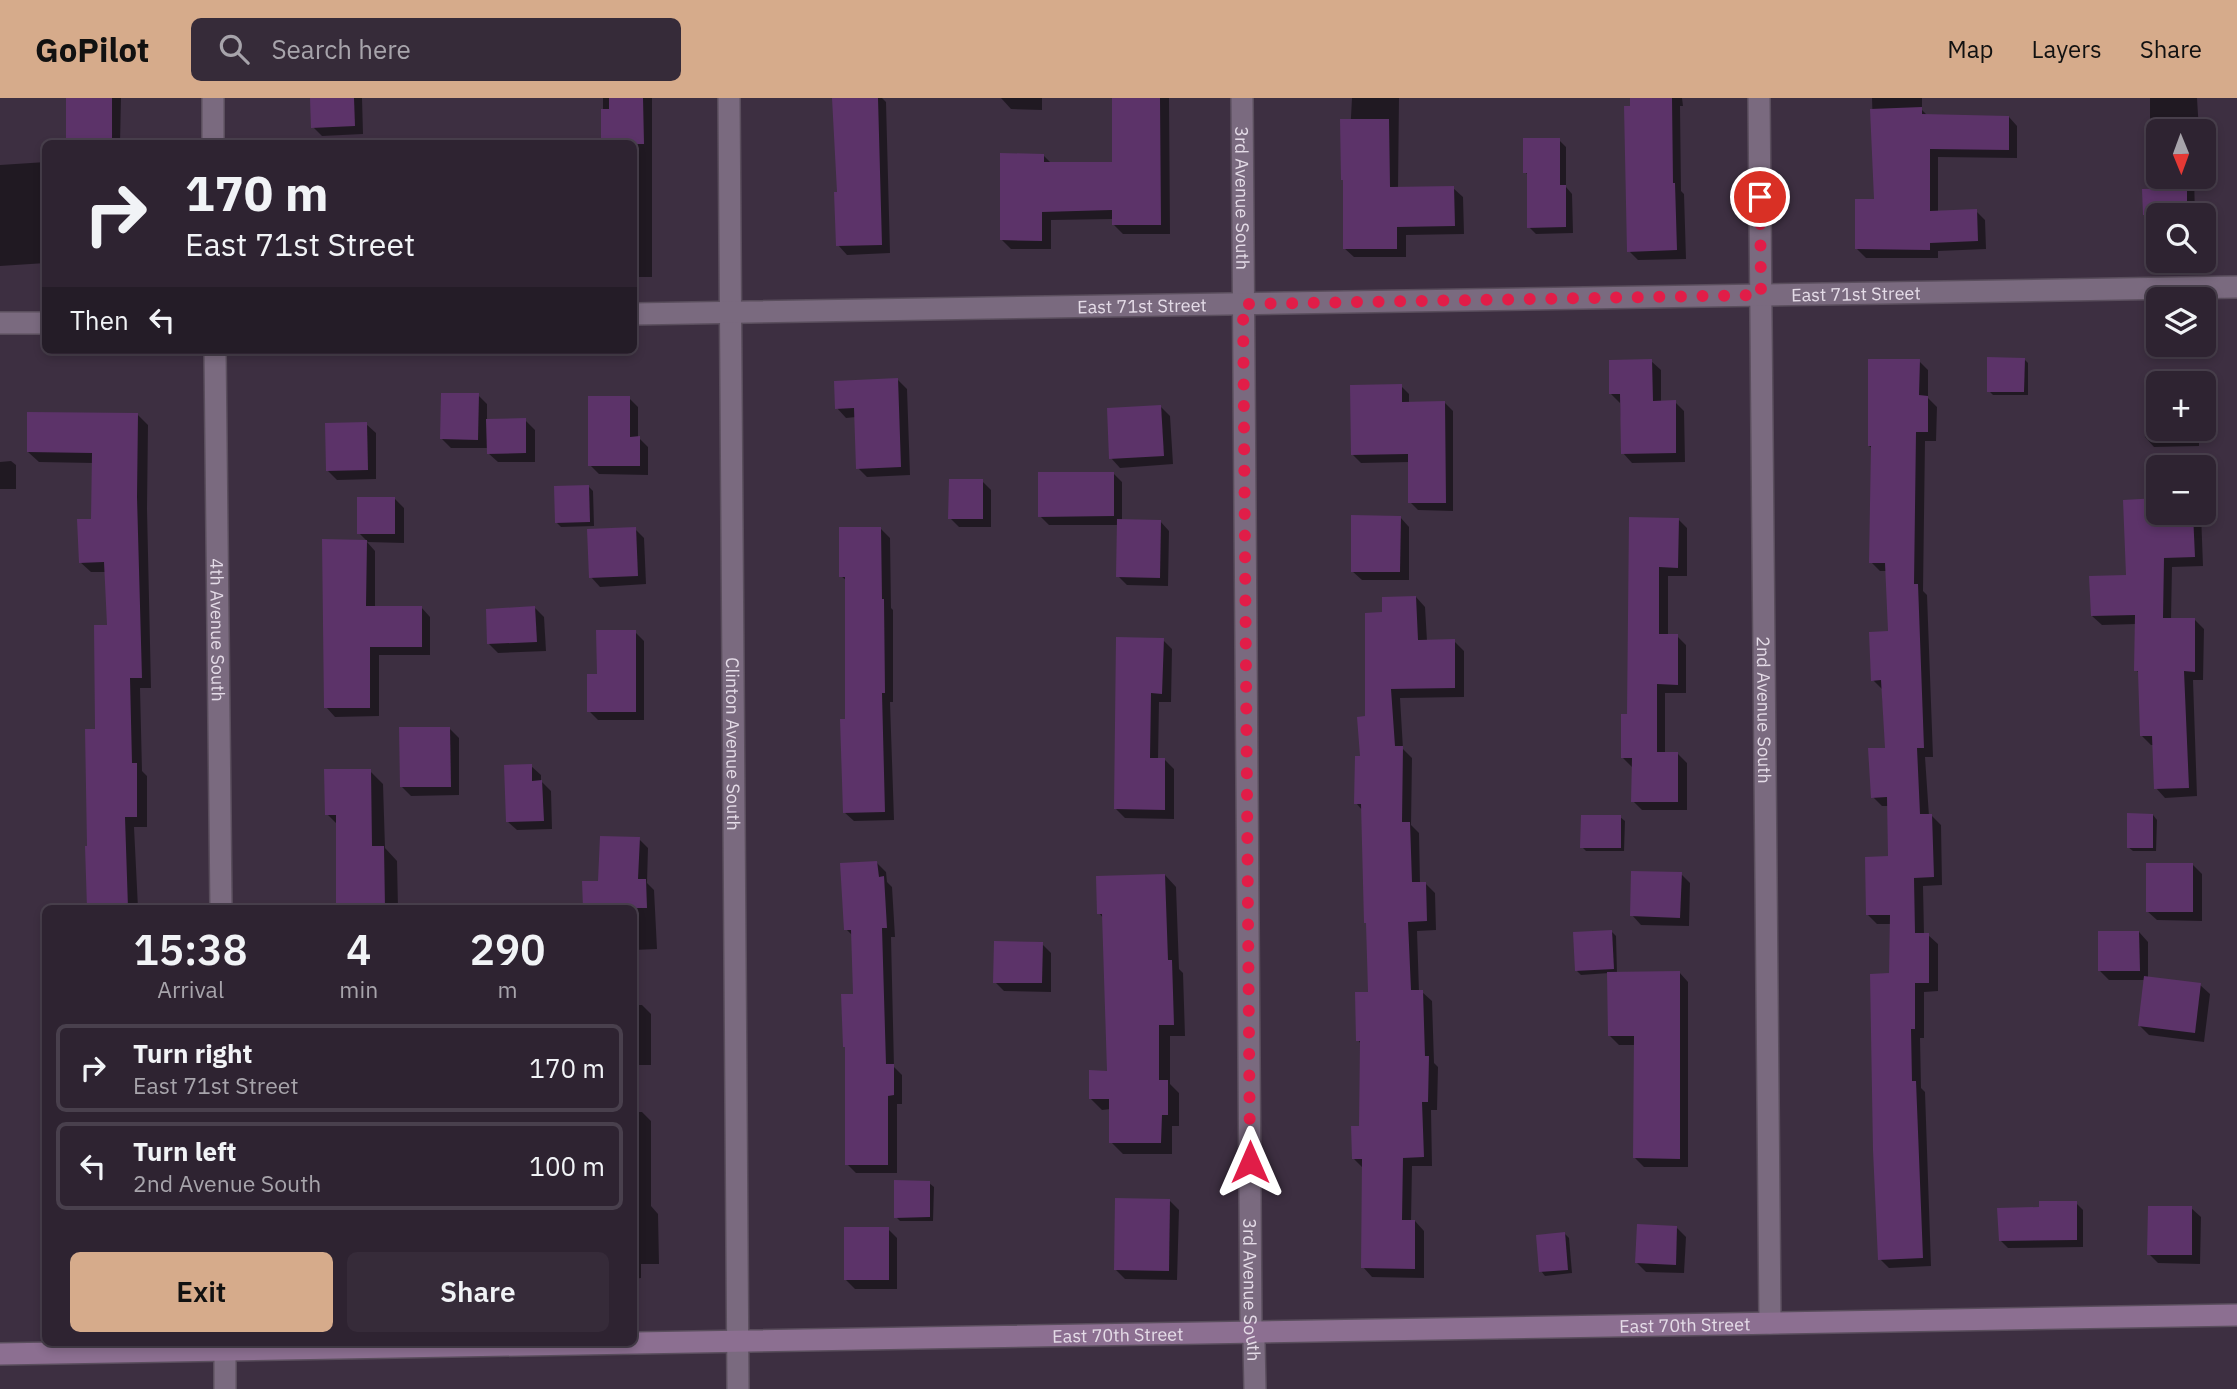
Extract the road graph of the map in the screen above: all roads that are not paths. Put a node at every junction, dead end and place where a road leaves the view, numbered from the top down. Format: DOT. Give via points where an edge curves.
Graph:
graph roads {
  1 [pos="213,98"];
  2 [pos="729,98"];
  3 [pos="1242,98"];
  4 [pos="1759,98"];
  5 [pos="213,140"];
  6 [pos="2237,287"];
  7 [pos="1761,295"];
  8 [pos="1243,304"];
  9 [pos="731,313"];
  10 [pos="637,314"];
  11 [pos="0,323"];
  12 [pos="42,323"];
  13 [pos="215,354"];
  14 [pos="221,905"];
  15 [pos="2237,1315"];
  16 [pos="1770,1323"];
  17 [pos="1251,1332"];
  18 [pos="738,1341"];
  19 [pos="637,1342"];
  20 [pos="225,1346"];
  21 [pos="0,1354"];
  22 [pos="225,1389"];
  23 [pos="738,1389"];
  24 [pos="1255,1389"];
  1 -- 5 [label="street"];
  2 -- 9 [label="street, Clinton Avenue South"];
  3 -- 8 [label="street, 3rd Avenue South"];
  4 -- 7 [label="street, 2nd Avenue South"];
  6 -- 7 [label="street, East 71st Street"];
  7 -- 8 [label="street, East 71st Street"];
  7 -- 16 [label="street, 2nd Avenue South"];
  8 -- 9 [label="street, East 71st Street"];
  8 -- 17 [label="street, 3rd Avenue South"];
  9 -- 10 [label="street, East 71st Street"];
  9 -- 18 [label="street, Clinton Avenue South"];
  11 -- 12 [label="street"];
  13 -- 14 [label="street, 4th Avenue South"];
  15 -- 16 [label="street, East 70th Street"];
  16 -- 17 [label="street, East 70th Street"];
  17 -- 18 [label="street, East 70th Street"];
  17 -- 24 [label="street, 3rd Avenue South"];
  18 -- 19 [label="street, East 70th Street"];
  18 -- 23 [label="street, Clinton Avenue South"];
  20 -- 21 [label="street, East 70th Street"];
  20 -- 22 [label="street"];
}
